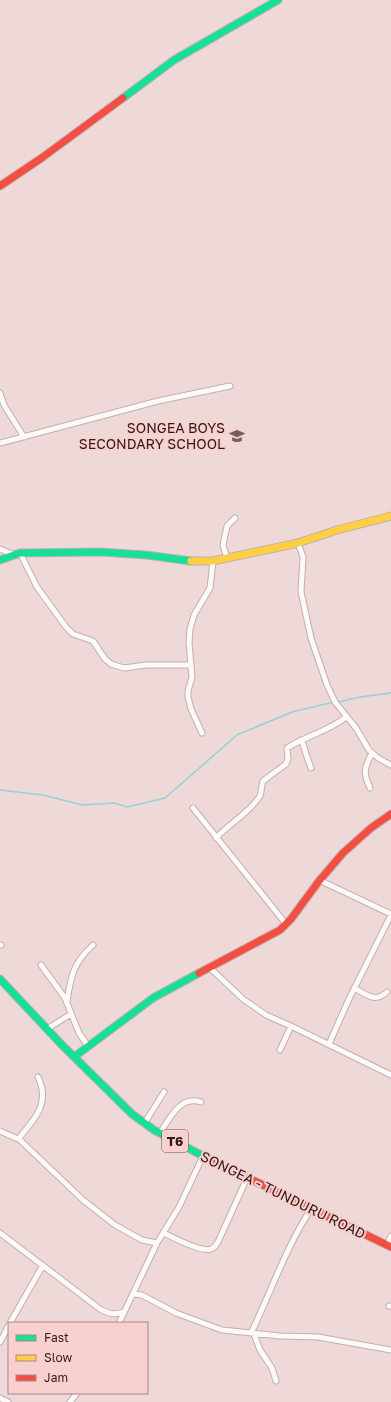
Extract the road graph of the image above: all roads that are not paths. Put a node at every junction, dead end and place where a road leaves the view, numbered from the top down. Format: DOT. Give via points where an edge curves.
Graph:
graph roads {
  1 [pos="278,0"];
  2 [pos="0,186"];
  3 [pos="230,386"];
  4 [pos="0,393"];
  5 [pos="24,437"];
  6 [pos="0,443"];
  7 [pos="391,516"];
  8 [pos="235,518"];
  9 [pos="298,543"];
  10 [pos="0,549"];
  11 [pos="17,554"];
  12 [pos="227,558"];
  13 [pos="0,560"];
  14 [pos="213,561"];
  15 [pos="191,665"];
  16 [pos="346,717"];
  17 [pos="202,733"];
  18 [pos="301,740"];
  19 [pos="372,753"];
  20 [pos="391,765"];
  21 [pos="311,768"];
  22 [pos="370,788"];
  23 [pos="193,808"];
  24 [pos="391,814"];
  25 [pos="216,838"];
  26 [pos="319,880"];
  27 [pos="391,914"];
  28 [pos="286,924"];
  29 [pos="93,945"];
  30 [pos="41,965"];
  31 [pos="209,967"];
  32 [pos="0,979"];
  33 [pos="354,988"];
  34 [pos="387,992"];
  35 [pos="67,1002"];
  36 [pos="71,1014"];
  37 [pos="291,1026"];
  38 [pos="48,1028"];
  39 [pos="329,1044"];
  40 [pos="88,1046"];
  41 [pos="280,1050"];
  42 [pos="74,1057"];
  43 [pos="391,1075"];
  44 [pos="38,1078"];
  45 [pos="164,1092"];
  46 [pos="201,1102"];
  47 [pos="144,1124"];
  48 [pos="0,1131"];
  49 [pos="160,1133"];
  50 [pos="18,1139"];
  51 [pos="203,1156"];
  52 [pos="247,1178"];
  53 [pos="311,1209"];
  54 [pos="0,1233"];
  55 [pos="164,1233"];
  56 [pos="391,1236"];
  57 [pos="157,1243"];
  58 [pos="389,1246"];
  59 [pos="43,1265"];
  60 [pos="132,1294"];
  61 [pos="124,1312"];
  62 [pos="11,1322"];
  63 [pos="119,1322"];
  64 [pos="8,1328"];
  65 [pos="252,1334"];
  66 [pos="0,1342"];
  67 [pos="391,1350"];
  68 [pos="276,1381"];
  69 [pos="76,1394"];
  70 [pos="0,1398"];
  71 [pos="8,1402"];
  72 [pos="70,1402"];
  1 -- 2 [label="main road" via="174,60"];
  3 -- 5 [label="street" via="158,401"];
  4 -- 5 [label="street" via="4,405"];
  5 -- 6 [label="street"];
  7 -- 9 [label="main road"];
  8 -- 12 [label="street" via="227,526 223,544"];
  9 -- 12 [label="main road"];
  9 -- 16 [label="street" via="303,557 301,590 311,638 327,685"];
  10 -- 11 [label="street"];
  11 -- 13 [label="main road"];
  11 -- 14 [label="main road" via="113,552"];
  11 -- 15 [label="street" via="66,627 73,634 93,640 111,664 124,668 146,665"];
  12 -- 14 [label="main road"];
  14 -- 15 [label="street" via="210,588 194,615 190,630"];
  15 -- 17 [label="street" via="192,677 188,697"];
  16 -- 18 [label="street"];
  16 -- 19 [label="street"];
  18 -- 21 [label="street"];
  18 -- 25 [label="street" via="287,748 286,764 263,781 260,796"];
  19 -- 20 [label="street"];
  19 -- 22 [label="street" via="365,770"];
  23 -- 25 [label="street"];
  24 -- 26 [label="main road" via="346,850"];
  25 -- 28 [label="street"];
  26 -- 27 [label="street"];
  26 -- 28 [label="main road"];
  27 -- 33 [label="street"];
  28 -- 31 [label="main road" via="280,930"];
  29 -- 35 [label="street" via="78,962"];
  30 -- 35 [label="street"];
  31 -- 37 [label="street" via="249,1004"];
  31 -- 40 [label="main road" via="153,998"];
  32 -- 38 [label="main road, SONGEA - TUNDURU ROAD / T6"];
  33 -- 34 [label="street" via="374,997 383,996"];
  33 -- 39 [label="street"];
  35 -- 36 [label="street"];
  36 -- 38 [label="street"];
  36 -- 40 [label="street"];
  37 -- 39 [label="street"];
  37 -- 41 [label="street"];
  38 -- 42 [label="main road, SONGEA - TUNDURU ROAD / T6"];
  39 -- 43 [label="street"];
  40 -- 42 [label="main road"];
  42 -- 47 [label="main road, SONGEA - TUNDURU ROAD / T6"];
  44 -- 50 [label="street" via="43,1095 39,1111"];
  45 -- 47 [label="street"];
  46 -- 49 [label="street" via="190,1100 182,1103"];
  47 -- 49 [label="main road, SONGEA - TUNDURU ROAD / T6"];
  48 -- 50 [label="street"];
  49 -- 51 [label="main road, SONGEA - TUNDURU ROAD / T6"];
  50 -- 57 [label="street" via="83,1200 115,1225 142,1240"];
  51 -- 52 [label="main road, SONGEA - TUNDURU ROAD / T6"];
  51 -- 55 [label="street"];
  52 -- 53 [label="main road, SONGEA - TUNDURU ROAD / T6"];
  52 -- 55 [label="street" via="218,1242 209,1250 179,1241"];
  53 -- 58 [label="main road, SONGEA - TUNDURU ROAD / T6"];
  53 -- 65 [label="street" via="273,1282"];
  54 -- 59 [label="street"];
  55 -- 57 [label="street"];
  56 -- 58 [label="street"];
  57 -- 60 [label="street"];
  59 -- 61 [label="street" via="105,1312 114,1315"];
  59 -- 62 [label="street"];
  60 -- 61 [label="street"];
  60 -- 65 [label="street" via="142,1295 176,1313 222,1330"];
  61 -- 63 [label="street"];
  64 -- 66 [label="street"];
  65 -- 67 [label="street" via="318,1337"];
  65 -- 68 [label="street" via="272,1368"];
  69 -- 72 [label="street"];
  70 -- 71 [label="street"];
}
